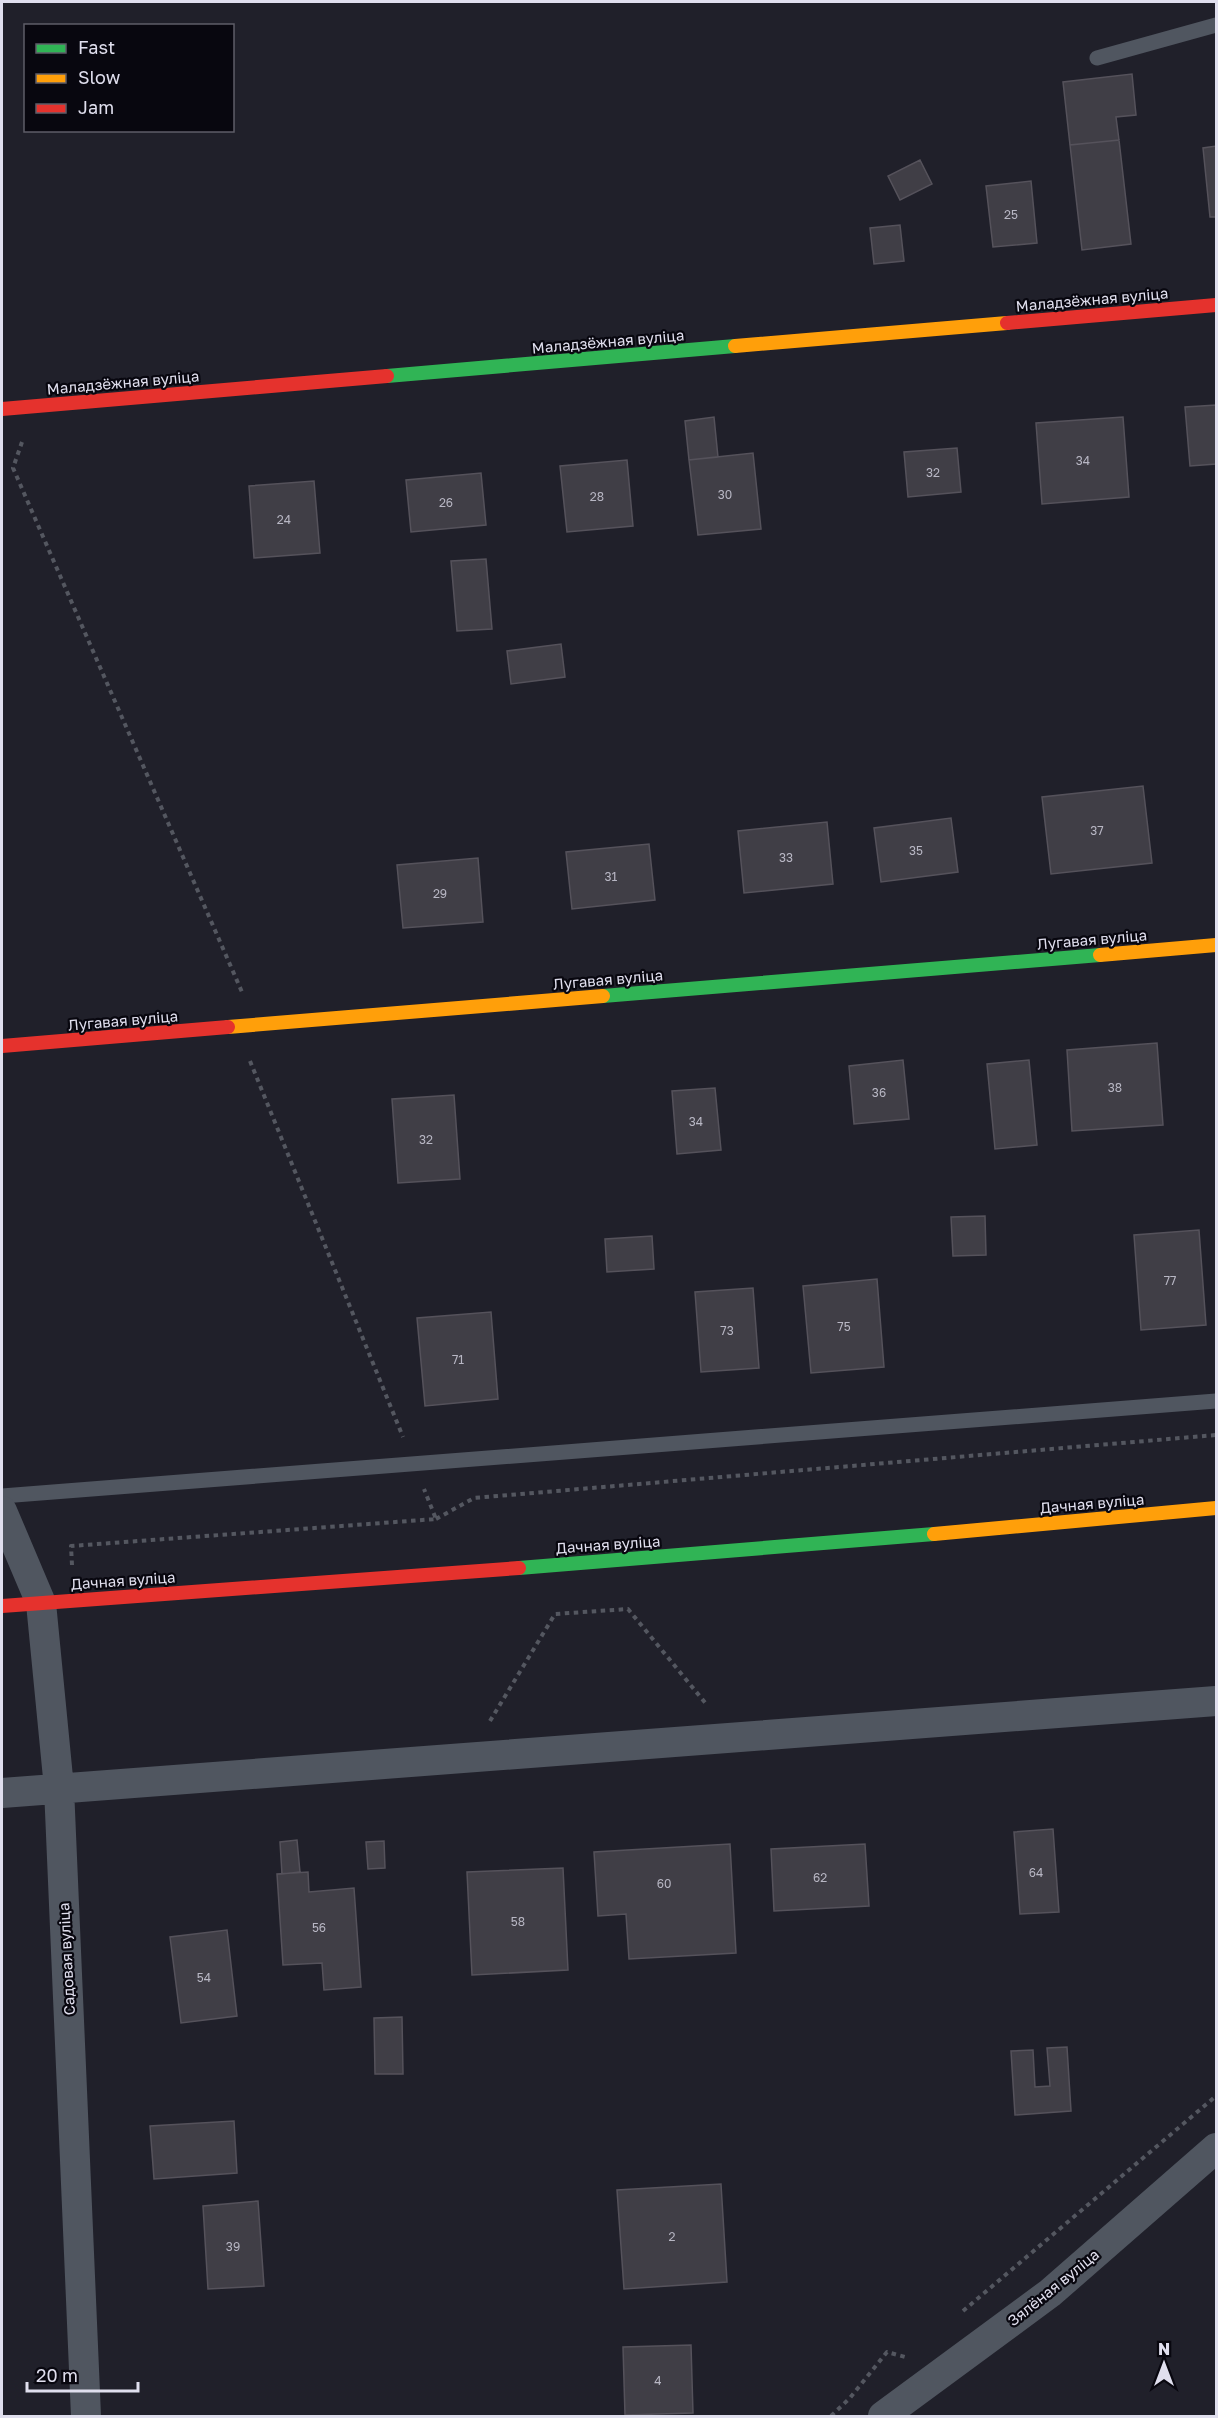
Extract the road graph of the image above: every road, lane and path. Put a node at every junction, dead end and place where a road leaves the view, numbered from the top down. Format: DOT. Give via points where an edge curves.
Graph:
graph roads {
  1 [pos="1216,25"];
  2 [pos="1096,57"];
  3 [pos="1216,305"];
  4 [pos="2,409"];
  5 [pos="24,435"];
  6 [pos="1216,945"];
  7 [pos="248,1026"];
  8 [pos="2,1047"];
  9 [pos="1216,1401"];
  10 [pos="1216,1435"];
  11 [pos="414,1464"];
  12 [pos="2,1496"];
  13 [pos="1216,1508"];
  14 [pos="2,1511"];
  15 [pos="436,1520"];
  16 [pos="74,1601"];
  17 [pos="41,1603"];
  18 [pos="2,1606"];
  19 [pos="1216,1701"];
  20 [pos="710,1709"];
  21 [pos="487,1727"];
  22 [pos="59,1788"];
  23 [pos="2,1793"];
  24 [pos="1216,2096"];
  25 [pos="1216,2148"];
  26 [pos="962,2312"];
  27 [pos="908,2358"];
  28 [pos="86,2416"];
  29 [pos="831,2416"];
  30 [pos="883,2416"];
  1 -- 2 [label="lane"];
  3 -- 4 [label="street, Маладзёжная вуліца"];
  5 -- 7 [label="path" via="14,468 245,999"];
  6 -- 7 [label="street, Лугавая вуліца"];
  7 -- 8 [label="street, Лугавая вуліца"];
  7 -- 11 [label="path" via="250,1066"];
  9 -- 11 [label="lane"];
  10 -- 15 [label="path" via="474,1498"];
  11 -- 12 [label="lane"];
  11 -- 15 [label="path"];
  13 -- 16 [label="street, Дачная вуліца" via="794,1547"];
  14 -- 17 [label="street, Садовая вуліца"];
  15 -- 16 [label="path" via="71,1546"];
  16 -- 17 [label="street, Дачная вуліца"];
  17 -- 18 [label="street, Дачная вуліца"];
  17 -- 22 [label="street, Садовая вуліца"];
  19 -- 22 [label="street"];
  20 -- 21 [label="path" via="627,1609 555,1614"];
  22 -- 23 [label="street"];
  22 -- 28 [label="street, Садовая вуліца"];
  24 -- 26 [label="path"];
  25 -- 30 [label="street, Зялёная вуліца" via="1050,2293"];
  27 -- 29 [label="path" via="886,2352"];
}
